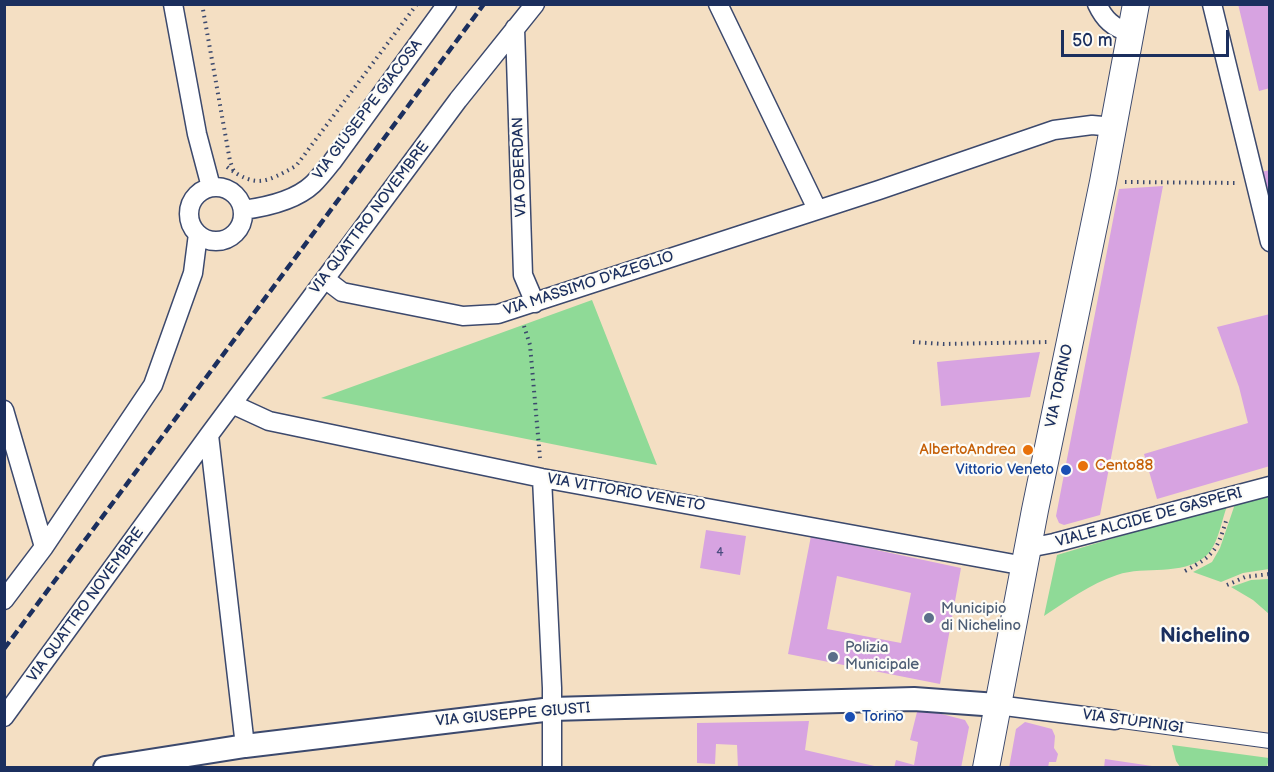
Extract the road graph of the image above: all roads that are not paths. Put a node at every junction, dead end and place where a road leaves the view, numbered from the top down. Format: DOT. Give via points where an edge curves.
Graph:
graph roads {
  1 [pos="173,4"];
  2 [pos="447,4"];
  3 [pos="535,4"];
  4 [pos="718,4"];
  5 [pos="1097,4"];
  6 [pos="1136,4"];
  7 [pos="1212,4"];
  8 [pos="515,28"];
  9 [pos="1129,32"];
  10 [pos="1114,127"];
  11 [pos="1260,172"];
  12 [pos="211,187"];
  13 [pos="817,209"];
  14 [pos="243,210"];
  15 [pos="198,234"];
  16 [pos="222,241"];
  17 [pos="1269,242"];
  18 [pos="193,273"];
  19 [pos="325,279"];
  20 [pos="527,306"];
  21 [pos="232,404"];
  22 [pos="4,410"];
  23 [pos="209,435"];
  24 [pos="542,478"];
  25 [pos="1269,486"];
  26 [pos="44,547"];
  27 [pos="1026,557"];
  28 [pos="4,600"];
  29 [pos="997,705"];
  30 [pos="552,709"];
  31 [pos="4,717"];
  32 [pos="1115,720"];
  33 [pos="1269,741"];
  34 [pos="245,746"];
  35 [pos="186,760"];
  36 [pos="105,768"];
  37 [pos="552,768"];
  38 [pos="986,768"];
  1 -- 12 [label="street" via="196,134"];
  2 -- 14 [label="street, VIA GIUSEPPE GIACOSA" via="312,185 287,199"];
  3 -- 8 [label="street, VIA QUATTRO NOVEMBRE"];
  4 -- 13 [label="street"];
  5 -- 9 [label="street" via="1102,15 1117,28"];
  6 -- 9 [label="main road, VIA TORINO"];
  7 -- 11 [label="street"];
  8 -- 19 [label="street, VIA QUATTRO NOVEMBRE"];
  8 -- 20 [label="street, VIA OBERDAN"];
  9 -- 10 [label="main road, VIA TORINO"];
  10 -- 13 [label="street, VIA MASSIMO D'AZEGLIO" via="1092,125 1054,130"];
  10 -- 27 [label="main road, VIA TORINO"];
  11 -- 17 [label="street"];
  12 -- 14 [label="street" via="232,192"];
  12 -- 15 [label="street" via="194,197 190,206 191,226"];
  13 -- 20 [label="street, VIA MASSIMO D'AZEGLIO"];
  14 -- 16 [label="street" via="239,230"];
  15 -- 16 [label="street"];
  15 -- 18 [label="street"];
  16 -- 18 [label="street"];
  18 -- 26 [label="street" via="153,385"];
  19 -- 20 [label="street, VIA MASSIMO D'AZEGLIO" via="342,292 463,316 498,314"];
  19 -- 21 [label="street, VIA QUATTRO NOVEMBRE"];
  21 -- 23 [label="street, VIA QUATTRO NOVEMBRE"];
  21 -- 24 [label="street, VIA VITTORIO VENETO" via="269,421"];
  22 -- 26 [label="street"];
  23 -- 31 [label="street, VIA QUATTRO NOVEMBRE"];
  23 -- 34 [label="street"];
  24 -- 27 [label="street, VIA VITTORIO VENETO"];
  24 -- 30 [label="street"];
  25 -- 27 [label="street, VIALE ALCIDE DE GASPERI"];
  26 -- 28 [label="street"];
  27 -- 29 [label="main road, VIA TORINO"];
  29 -- 30 [label="street, VIA GIUSEPPE GIUSTI" via="914,699"];
  29 -- 32 [label="street, VIA STUPINIGI"];
  29 -- 38 [label="main road, VIA TORINO"];
  30 -- 34 [label="street, VIA GIUSEPPE GIUSTI"];
  30 -- 37 [label="street"];
  32 -- 33 [label="street, VIA STUPINIGI"];
  34 -- 35 [label="street, VIA GIUSEPPE GIUSTI"];
  35 -- 36 [label="street, VIA GIUSEPPE GIUSTI"];
}
